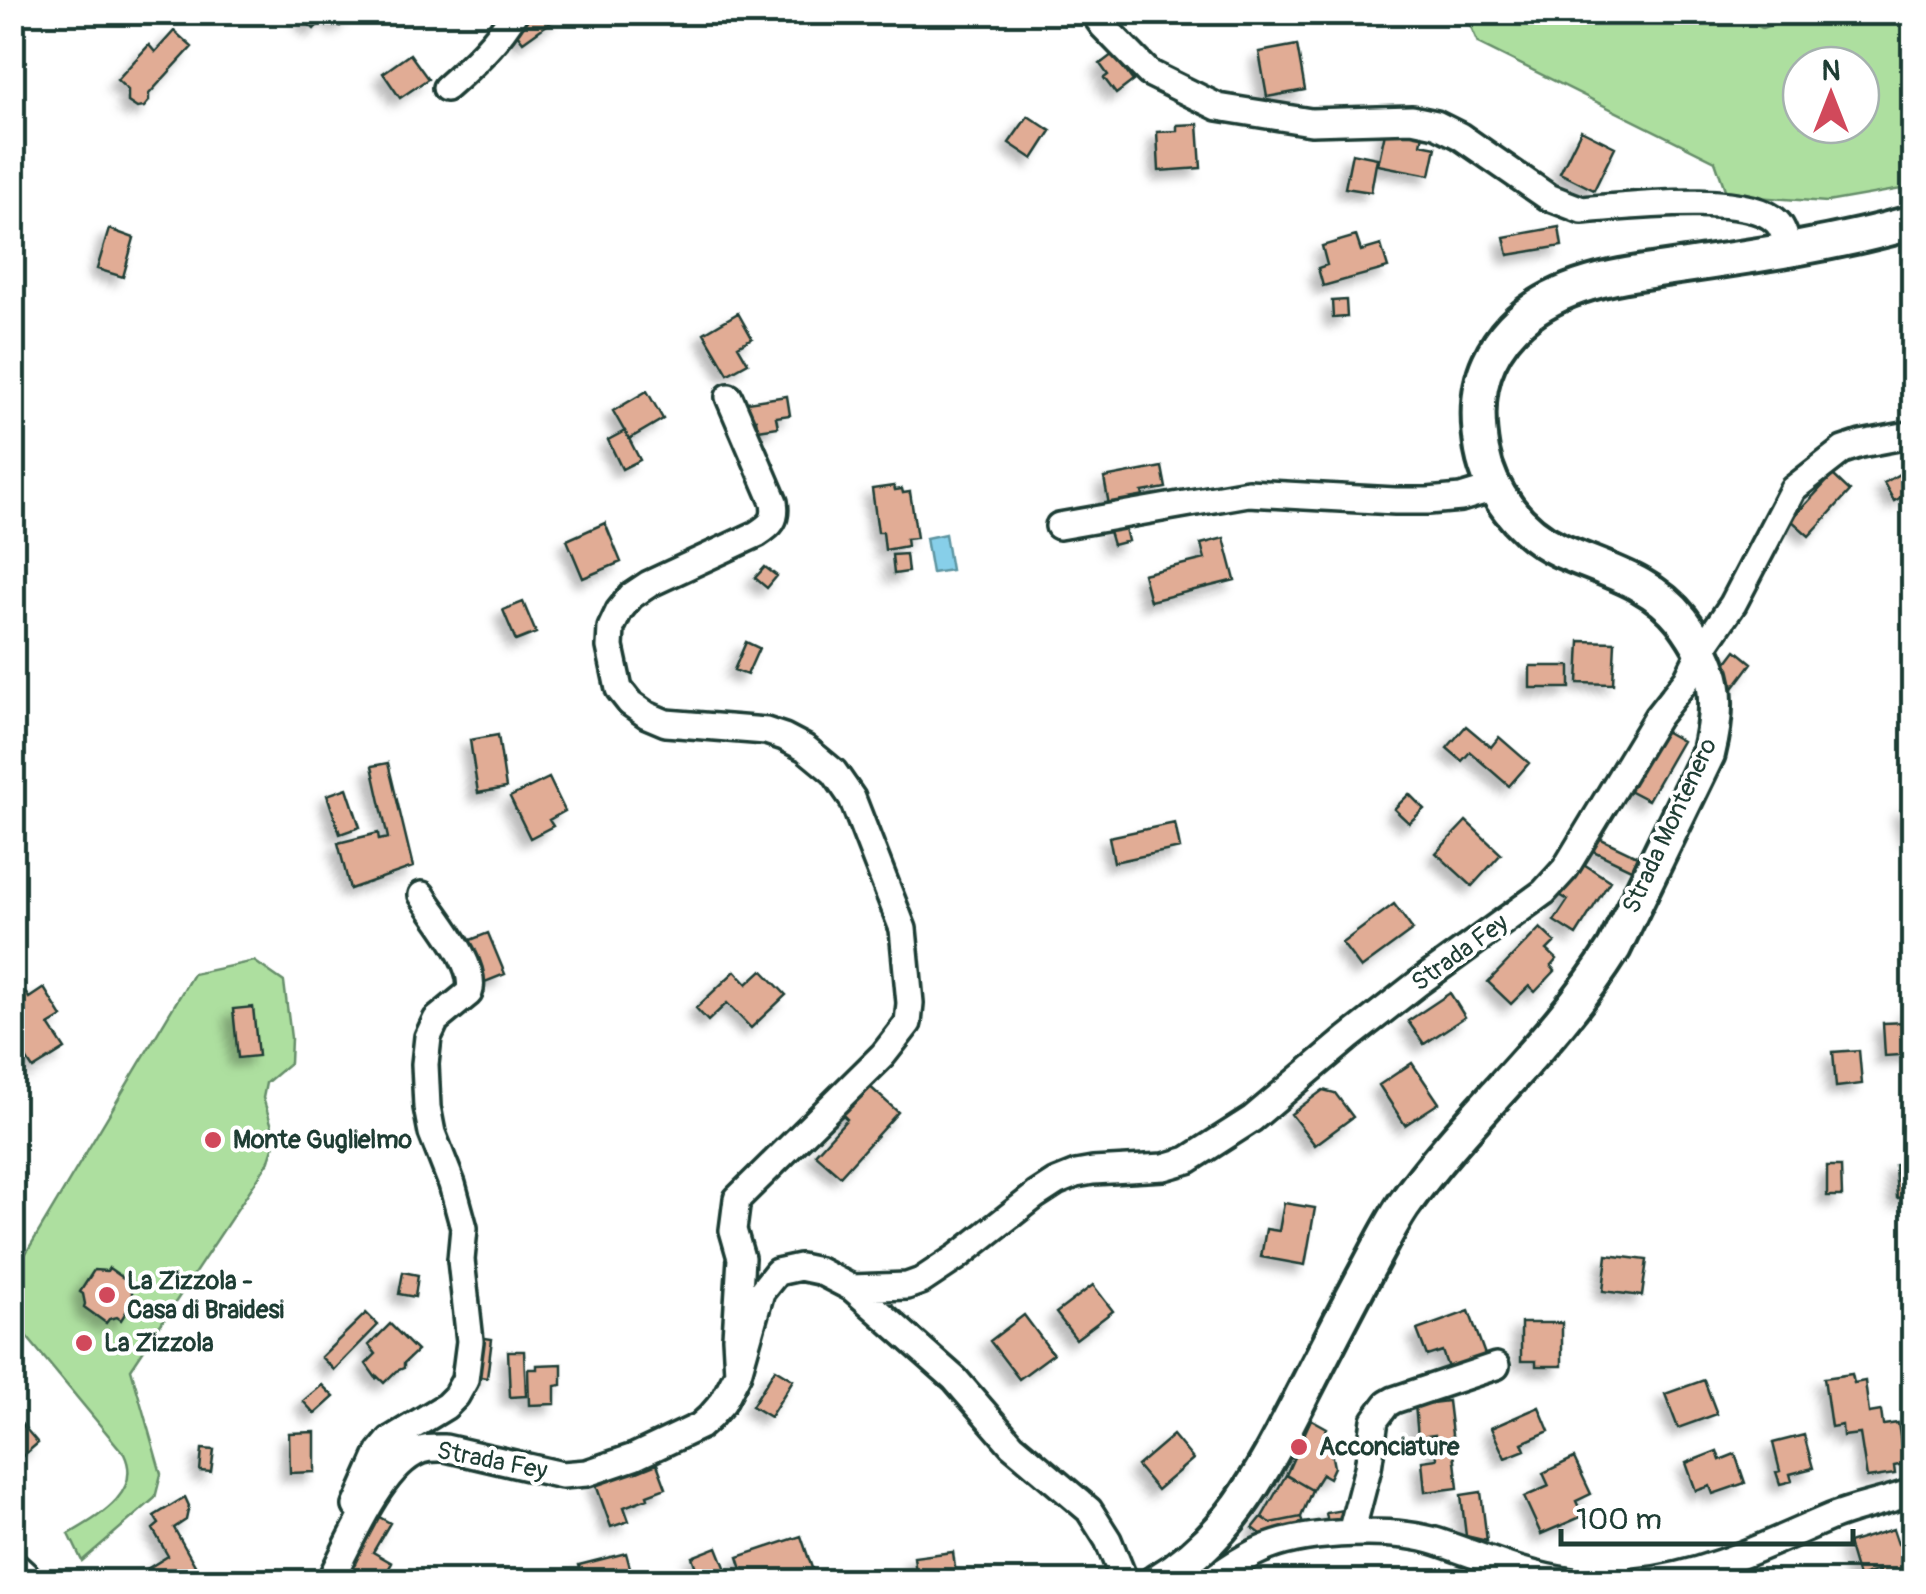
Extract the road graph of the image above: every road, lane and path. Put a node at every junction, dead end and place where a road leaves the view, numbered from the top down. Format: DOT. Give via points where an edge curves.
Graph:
graph roads {
  1 [pos="515,12"];
  2 [pos="1093,12"];
  3 [pos="446,88"];
  4 [pos="1914,222"];
  5 [pos="1789,250"];
  6 [pos="728,397"];
  7 [pos="1914,434"];
  8 [pos="1494,488"];
  9 [pos="1059,526"];
  10 [pos="1702,650"];
  11 [pos="422,895"];
  12 [pos="852,1288"];
  13 [pos="1496,1366"];
  14 [pos="738,1373"];
  15 [pos="1914,1491"];
  16 [pos="1351,1533"];
  17 [pos="12,1563"];
  18 [pos="334,1572"];
  19 [pos="1529,1578"];
  20 [pos="33,1582"];
  21 [pos="1125,1582"];
  22 [pos="1156,1582"];
  23 [pos="1208,1582"];
  24 [pos="1572,1582"];
  25 [pos="1638,1582"];
  1 -- 3 [label="street"];
  2 -- 5 [label="street" via="1150,73 1218,107 1311,122 1436,124 1565,205 1728,205 1776,221"];
  4 -- 5 [label="main road, Strada Montenero"];
  5 -- 8 [label="main road, Strada Montenero" via="1615,276 1555,295 1532,310 1504,338 1482,381 1478,430"];
  6 -- 14 [label="street" via="776,515 756,534 631,596 611,628 619,689 666,723 766,731 805,748 834,772 852,798 903,929 910,1003 908,1023 883,1055 737,1200"];
  7 -- 10 [label="street, Strada Fey" via="1843,450 1793,490"];
  8 -- 9 [label="street" via="1428,501 1230,494"];
  8 -- 10 [label="main road, Strada Montenero" via="1521,522 1555,548 1652,590"];
  10 -- 12 [label="street, Strada Fey" via="1565,870 1544,892 1403,995 1252,1119 1188,1160 1056,1182 921,1281"];
  10 -- 22 [label="main road, Strada Montenero" via="1716,696 1708,754 1614,948 1396,1218 1255,1485 1224,1526"];
  11 -- 18 [label="street" via="460,952 472,987 436,1020 425,1064 432,1133 464,1228 470,1341 465,1380 446,1406 380,1452"];
  12 -- 14 [label="street, Strada Fey" via="819,1271 777,1272 761,1292"];
  12 -- 21 [label="street, Strada Fey" via="955,1378 1012,1445 1089,1510"];
  13 -- 16 [label="street" via="1382,1409"];
  14 -- 18 [label="street, Strada Fey" via="700,1426 587,1472 562,1475 445,1448 413,1453 379,1490"];
  15 -- 25 [label="street" via="1836,1515 1735,1559"];
  16 -- 19 [label="street" via="1434,1540"];
  16 -- 23 [label="street" via="1271,1546"];
  17 -- 20 [label="street"];
  19 -- 24 [label="street"];
}
